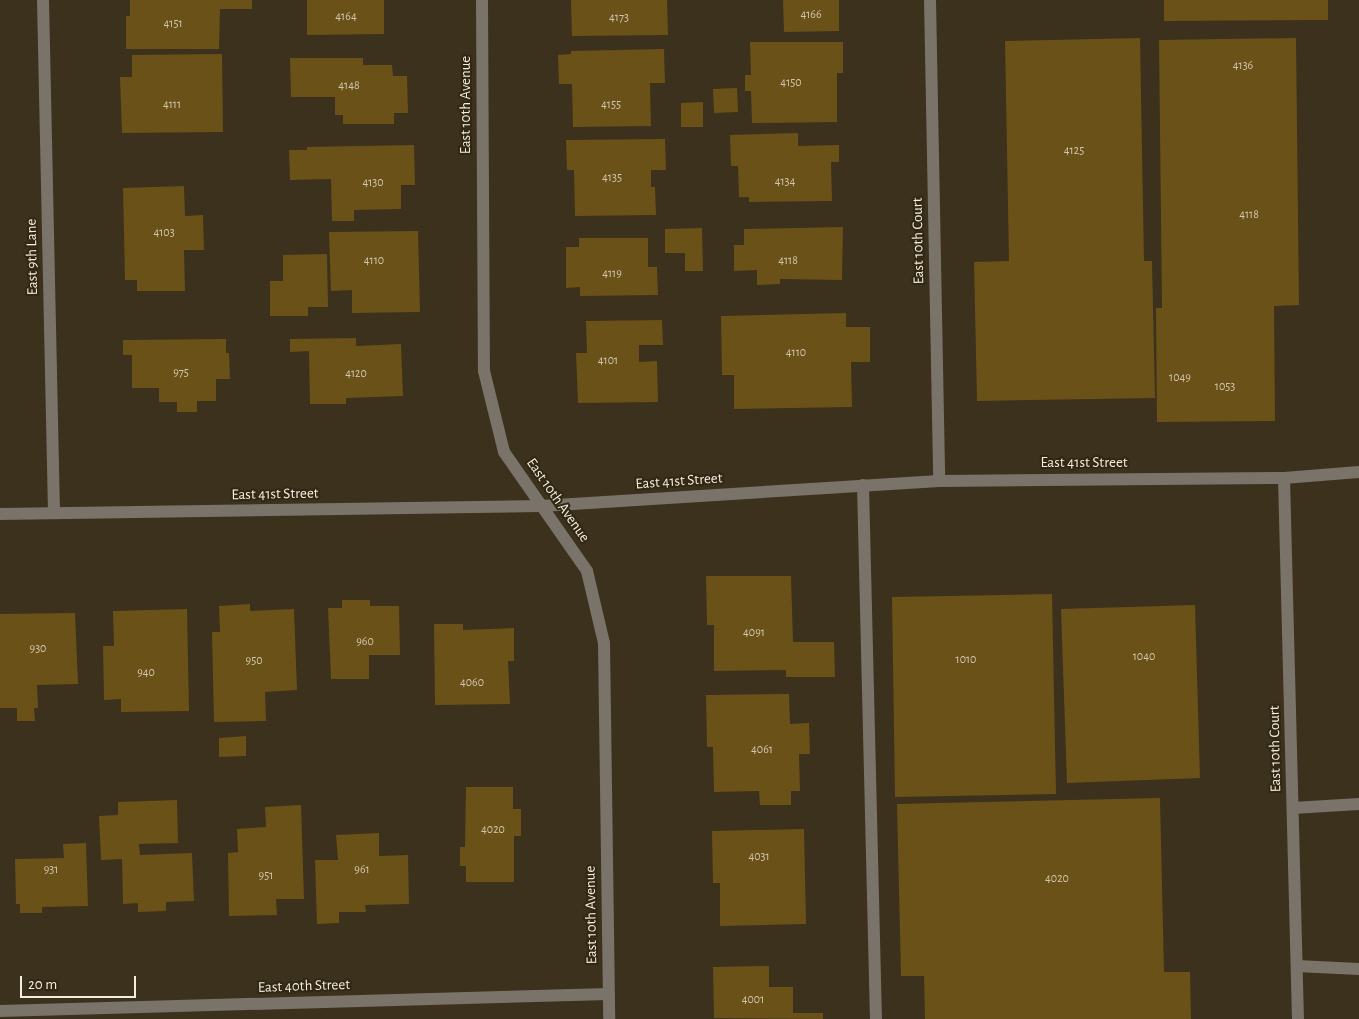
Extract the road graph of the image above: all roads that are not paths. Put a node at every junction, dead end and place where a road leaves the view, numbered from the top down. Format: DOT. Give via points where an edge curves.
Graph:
graph roads {
  1 [pos="43,0"];
  2 [pos="482,0"];
  3 [pos="930,0"];
  4 [pos="1359,472"];
  5 [pos="1284,478"];
  6 [pos="939,481"];
  7 [pos="863,485"];
  8 [pos="541,506"];
  9 [pos="54,513"];
  10 [pos="0,514"];
  11 [pos="1359,804"];
  12 [pos="1293,808"];
  13 [pos="1297,966"];
  14 [pos="1359,969"];
  15 [pos="608,994"];
  16 [pos="0,1011"];
  17 [pos="609,1019"];
  18 [pos="876,1019"];
  19 [pos="1298,1019"];
  1 -- 9 [label="street, East 9th Lane"];
  2 -- 8 [label="street, East 10th Avenue" via="484,371 504,452"];
  3 -- 6 [label="street, East 10th Court"];
  4 -- 5 [label="street, East 41st Street"];
  5 -- 6 [label="street, East 41st Street"];
  5 -- 12 [label="street, East 10th Court"];
  6 -- 7 [label="street, East 41st Street"];
  7 -- 8 [label="street, East 41st Street"];
  7 -- 18 [label="street"];
  8 -- 9 [label="street, East 41st Street"];
  8 -- 15 [label="street, East 10th Avenue" via="587,571 604,643"];
  9 -- 10 [label="street, East 41st Street"];
  11 -- 12 [label="street"];
  12 -- 13 [label="street, East 10th Court"];
  13 -- 14 [label="street"];
  13 -- 19 [label="street, East 10th Court"];
  15 -- 16 [label="street, East 40th Street"];
  15 -- 17 [label="street, East 10th Avenue"];
}
